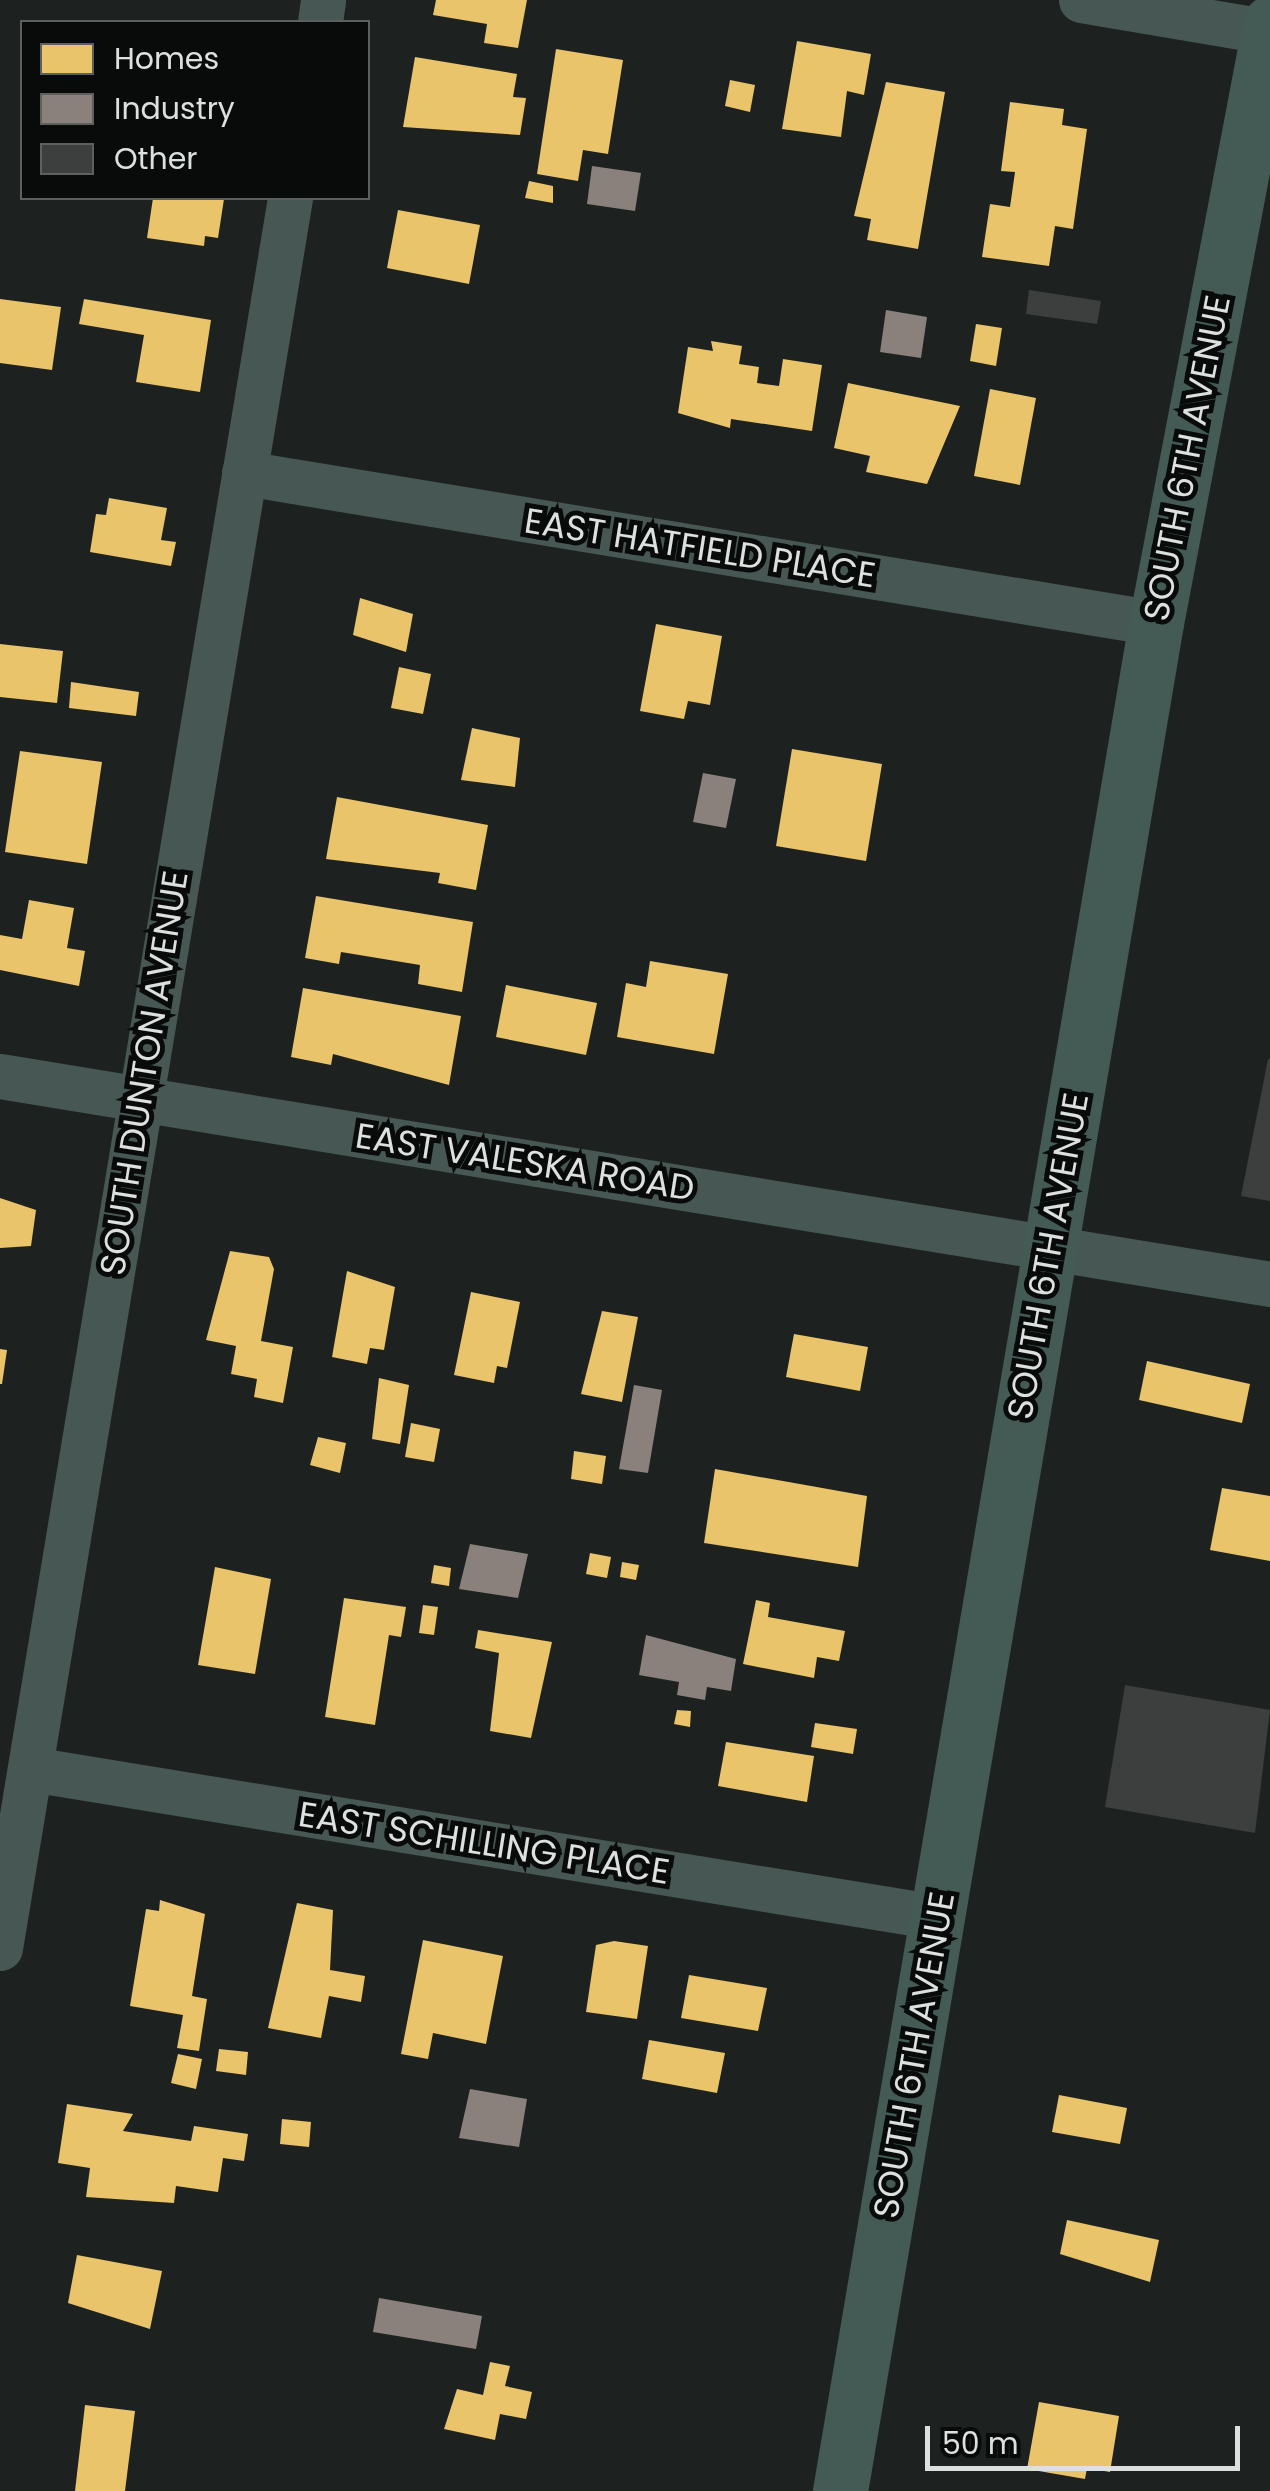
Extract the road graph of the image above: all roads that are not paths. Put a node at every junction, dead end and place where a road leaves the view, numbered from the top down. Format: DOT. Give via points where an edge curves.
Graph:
graph roads {
  1 [pos="1081,0"];
  2 [pos="1270,29"];
  3 [pos="290,200"];
  4 [pos="244,473"];
  5 [pos="1156,623"];
  6 [pos="0,1076"];
  7 [pos="139,1099"];
  8 [pos="1049,1248"];
  9 [pos="1270,1284"];
  10 [pos="31,1770"];
  11 [pos="938,1917"];
  12 [pos="0,1948"];
  13 [pos="840,2491"];
  1 -- 2 [label="street"];
  2 -- 5 [label="street, SOUTH 6TH AVENUE"];
  3 -- 4 [label="street, SOUTH DUNTON AVENUE"];
  4 -- 5 [label="street, EAST HATFIELD PLACE"];
  4 -- 7 [label="street, SOUTH DUNTON AVENUE"];
  5 -- 8 [label="street, SOUTH 6TH AVENUE"];
  6 -- 7 [label="street, EAST VALESKA ROAD"];
  7 -- 8 [label="street, EAST VALESKA ROAD"];
  7 -- 10 [label="street, SOUTH DUNTON AVENUE"];
  8 -- 9 [label="street, EAST VALESKA ROAD"];
  8 -- 11 [label="street, SOUTH 6TH AVENUE"];
  10 -- 11 [label="street, EAST SCHILLING PLACE"];
  10 -- 12 [label="street, SOUTH DUNTON AVENUE"];
  11 -- 13 [label="street, SOUTH 6TH AVENUE"];
}
